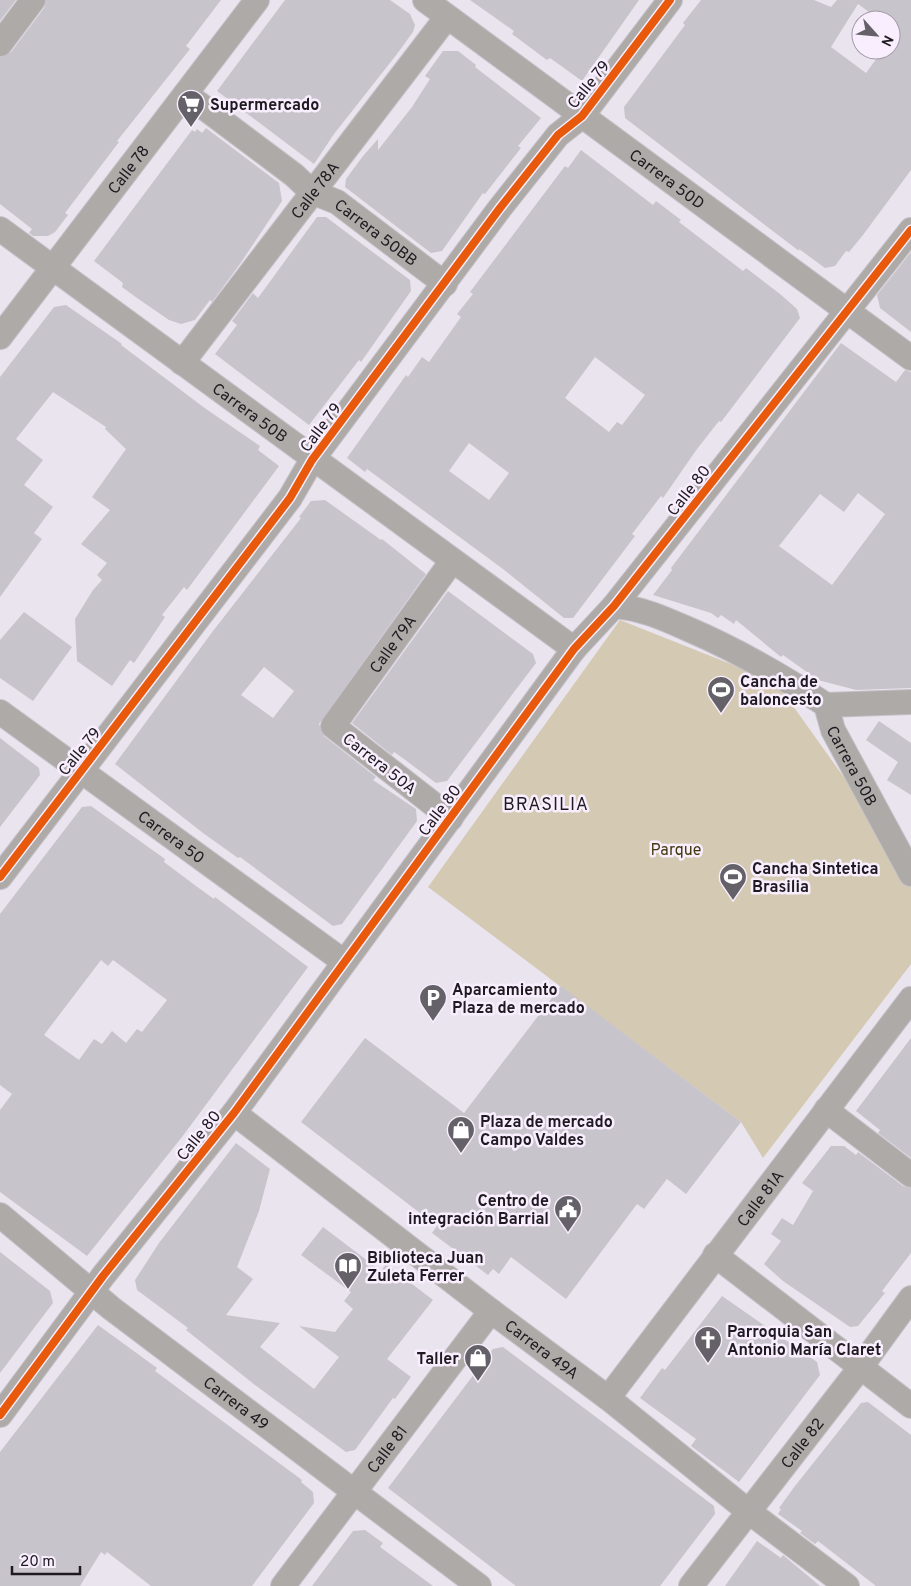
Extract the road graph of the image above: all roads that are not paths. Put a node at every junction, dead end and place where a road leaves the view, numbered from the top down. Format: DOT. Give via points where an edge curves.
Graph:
graph roads {
  1 [pos="33,0"];
  2 [pos="256,0"];
  3 [pos="425,0"];
  4 [pos="670,0"];
  5 [pos="447,17"];
  6 [pos="0,44"];
  7 [pos="186,94"];
  8 [pos="582,116"];
  9 [pos="312,192"];
  10 [pos="0,229"];
  11 [pos="911,230"];
  12 [pos="52,268"];
  13 [pos="445,284"];
  14 [pos="846,311"];
  15 [pos="0,337"];
  16 [pos="911,358"];
  17 [pos="182,363"];
  18 [pos="312,460"];
  19 [pos="452,562"];
  20 [pos="614,606"];
  21 [pos="574,649"];
  22 [pos="911,702"];
  23 [pos="826,705"];
  24 [pos="0,712"];
  25 [pos="333,726"];
  26 [pos="83,771"];
  27 [pos="451,818"];
  28 [pos="911,874"];
  29 [pos="0,877"];
  30 [pos="343,961"];
  31 [pos="911,999"];
  32 [pos="826,1110"];
  33 [pos="234,1113"];
  34 [pos="911,1175"];
  35 [pos="0,1215"];
  36 [pos="715,1255"];
  37 [pos="92,1292"];
  38 [pos="911,1298"];
  39 [pos="491,1311"];
  40 [pos="860,1368"];
  41 [pos="608,1398"];
  42 [pos="911,1406"];
  43 [pos="0,1415"];
  44 [pos="353,1491"];
  45 [pos="748,1511"];
  46 [pos="283,1586"];
  47 [pos="479,1586"];
  48 [pos="690,1586"];
  49 [pos="847,1586"];
  1 -- 6 [label="street"];
  2 -- 7 [label="street, Calle 78"];
  3 -- 5 [label="street, Carrera 50D"];
  4 -- 8 [label="street, Calle 79"];
  5 -- 8 [label="street, Carrera 50D"];
  5 -- 9 [label="street, Calle 78A"];
  7 -- 9 [label="street, Carrera 50BB"];
  7 -- 12 [label="street, Calle 78"];
  8 -- 13 [label="street, Calle 79" via="558,135"];
  8 -- 14 [label="street, Carrera 50D"];
  9 -- 13 [label="street, Carrera 50BB" via="337,202"];
  9 -- 17 [label="street, Calle 78A"];
  10 -- 12 [label="street, Carrera 50B"];
  11 -- 14 [label="street, Calle 80"];
  12 -- 15 [label="street, Calle 78"];
  12 -- 17 [label="street, Carrera 50B"];
  13 -- 18 [label="street, Calle 79"];
  14 -- 16 [label="street, Carrera 50D"];
  14 -- 20 [label="street, Calle 80"];
  17 -- 18 [label="street, Carrera 50B"];
  18 -- 19 [label="street, Carrera 50B"];
  18 -- 26 [label="street, Calle 79" via="290,498"];
  19 -- 21 [label="street, Carrera 50B"];
  19 -- 25 [label="street, Calle 79A"];
  20 -- 21 [label="street, Calle 80"];
  20 -- 23 [label="street, Carrera 50B" via="641,610 730,647 780,674"];
  21 -- 27 [label="street, Calle 80"];
  22 -- 23 [label="street"];
  23 -- 28 [label="street, Carrera 50B" via="833,730"];
  24 -- 26 [label="street, Carrera 50"];
  25 -- 27 [label="street, Carrera 50A"];
  26 -- 29 [label="street, Calle 79" via="64,791"];
  26 -- 30 [label="street, Carrera 50"];
  27 -- 30 [label="street, Calle 80"];
  30 -- 33 [label="street, Calle 80"];
  31 -- 32 [label="street, Calle 81A"];
  32 -- 34 [label="street"];
  32 -- 36 [label="street, Calle 81A"];
  33 -- 37 [label="street, Calle 80"];
  33 -- 39 [label="street, Carrera 49A"];
  35 -- 37 [label="street, Carrera 49"];
  36 -- 40 [label="street"];
  36 -- 41 [label="street, Calle 81A"];
  37 -- 43 [label="street, Calle 80"];
  37 -- 44 [label="street, Carrera 49"];
  38 -- 40 [label="street, Calle 82"];
  39 -- 41 [label="street, Carrera 49A"];
  39 -- 44 [label="street, Calle 81"];
  40 -- 42 [label="street"];
  40 -- 45 [label="street, Calle 82"];
  41 -- 45 [label="street, Carrera 49A"];
  44 -- 46 [label="street, Calle 81"];
  44 -- 47 [label="street, Carrera 49"];
  45 -- 48 [label="street, Calle 82"];
  45 -- 49 [label="street, Carrera 49A"];
}
